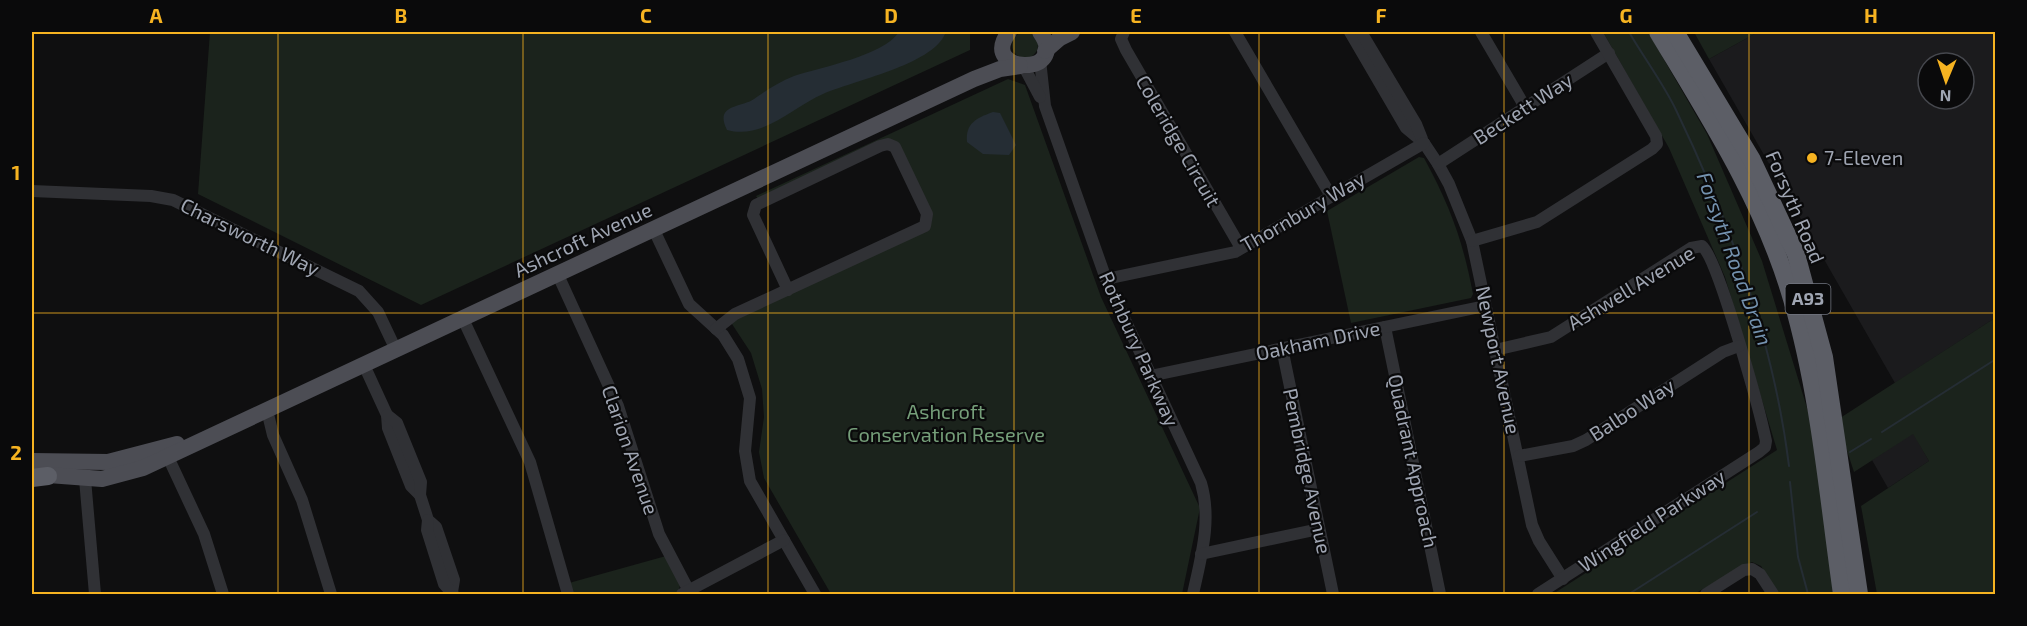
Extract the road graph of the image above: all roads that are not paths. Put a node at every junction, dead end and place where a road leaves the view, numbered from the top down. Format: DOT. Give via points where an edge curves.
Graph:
graph roads {
  1 [pos="1040,32"];
  2 [pos="1072,32"];
  3 [pos="1124,32"];
  4 [pos="1235,32"];
  5 [pos="1350,32"];
  6 [pos="1361,32"];
  7 [pos="1481,32"];
  8 [pos="1596,32"];
  9 [pos="1658,32"];
  10 [pos="1675,32"];
  11 [pos="1006,37"];
  12 [pos="1609,53"];
  13 [pos="1042,56"];
  14 [pos="1022,67"];
  15 [pos="974,79"];
  16 [pos="1392,97"];
  17 [pos="1045,106"];
  18 [pos="1525,107"];
  19 [pos="1424,143"];
  20 [pos="1438,164"];
  21 [pos="32,190"];
  22 [pos="1331,196"];
  23 [pos="654,230"];
  24 [pos="1472,241"];
  25 [pos="1241,248"];
  26 [pos="558,275"];
  27 [pos="1802,278"];
  28 [pos="1106,279"];
  29 [pos="788,290"];
  30 [pos="1792,297"];
  31 [pos="1485,306"];
  32 [pos="463,319"];
  33 [pos="1385,327"];
  34 [pos="716,329"];
  35 [pos="1739,346"];
  36 [pos="1282,348"];
  37 [pos="396,350"];
  38 [pos="1495,350"];
  39 [pos="364,365"];
  40 [pos="1150,376"];
  41 [pos="1824,405"];
  42 [pos="262,413"];
  43 [pos="210,436"];
  44 [pos="1765,447"];
  45 [pos="1519,456"];
  46 [pos="168,457"];
  47 [pos="32,461"];
  48 [pos="37,476"];
  49 [pos="85,479"];
  50 [pos="1319,529"];
  51 [pos="784,540"];
  52 [pos="1201,554"];
  53 [pos="1563,579"];
  54 [pos="453,593"];
  55 [pos="686,593"];
  56 [pos="95,594"];
  57 [pos="223,594"];
  58 [pos="331,594"];
  59 [pos="564,594"];
  60 [pos="815,594"];
  61 [pos="1193,594"];
  62 [pos="1333,594"];
  63 [pos="1440,594"];
  64 [pos="1538,594"];
  65 [pos="1706,594"];
  66 [pos="1773,594"];
  67 [pos="1842,594"];
  68 [pos="1858,594"];
  1 -- 13 [label="main road" via="1045,42"];
  2 -- 13 [label="main road"];
  3 -- 25 [label="street, Coleridge Circuit" via="1121,39 1126,50"];
  4 -- 22 [label="street"];
  5 -- 16 [label="street, Newport Avenue"];
  6 -- 16 [label="street, Newport Avenue"];
  7 -- 18 [label="street"];
  8 -- 12 [label="street"];
  9 -- 30 [label="highway, Forsyth Road / A93" via="1752,194"];
  10 -- 27 [label="highway, Forsyth Road / A93" via="1752,160 1796,254"];
  11 -- 14 [label="main road" via="1009,60"];
  11 -- 15 [label="main road, Ashcroft Avenue"];
  12 -- 18 [label="street, Beckett Way"];
  12 -- 24 [label="street" via="1656,136 1655,147 1537,222"];
  13 -- 14 [label="main road, Ashcroft Avenue"];
  13 -- 17 [label="street, Rothbury Parkway"];
  14 -- 15 [label="main road, Ashcroft Avenue" via="1000,69"];
  14 -- 17 [label="street, Rothbury Parkway"];
  15 -- 23 [label="main road, Ashcroft Avenue"];
  16 -- 19 [label="street, Newport Avenue" via="1406,128"];
  17 -- 28 [label="street, Rothbury Parkway"];
  18 -- 20 [label="street, Beckett Way"];
  19 -- 20 [label="street, Newport Avenue"];
  19 -- 22 [label="street, Thornbury Way"];
  20 -- 24 [label="street, Newport Avenue"];
  21 -- 37 [label="street, Charsworth Way" via="151,196 193,208 359,291 378,312"];
  22 -- 25 [label="street, Thornbury Way"];
  23 -- 26 [label="main road, Ashcroft Avenue"];
  23 -- 34 [label="street" via="687,300"];
  24 -- 31 [label="street, Newport Avenue"];
  25 -- 28 [label="street, Thornbury Way"];
  26 -- 32 [label="main road, Ashcroft Avenue"];
  26 -- 55 [label="street, Clarion Avenue" via="618,406 659,534"];
  27 -- 30 [label="highway"];
  27 -- 41 [label="highway, Forsyth Road / A93" via="1824,357"];
  28 -- 40 [label="street, Rothbury Parkway"];
  29 -- 29 [label="street" via="925,226 927,214 895,147 880,146 756,205 753,215"];
  29 -- 34 [label="street" via="735,314"];
  30 -- 41 [label="highway, Forsyth Road / A93"];
  31 -- 33 [label="street, Oakham Drive"];
  31 -- 38 [label="street, Newport Avenue"];
  32 -- 37 [label="main road, Ashcroft Avenue"];
  32 -- 59 [label="street" via="530,462"];
  33 -- 36 [label="street, Oakham Drive"];
  33 -- 63 [label="street, Quadrant Approach"];
  34 -- 51 [label="street" via="738,359 748,388 745,452 750,481"];
  35 -- 38 [label="street, Ashwell Avenue" via="1724,291 1707,251 1698,246 1551,337"];
  35 -- 44 [label="street, Ashwell Avenue"];
  35 -- 45 [label="street, Balbo Way" via="1723,352 1586,440"];
  36 -- 40 [label="street, Oakham Drive"];
  36 -- 50 [label="street, Pembridge Avenue"];
  37 -- 39 [label="main road, Ashcroft Avenue"];
  38 -- 45 [label="street, Newport Avenue"];
  39 -- 42 [label="main road, Ashcroft Avenue"];
  39 -- 54 [label="street" via="387,415 388,428 411,486 420,495 444,584"];
  40 -- 52 [label="street, Rothbury Parkway" via="1207,503"];
  41 -- 67 [label="highway, Forsyth Road / A93"];
  41 -- 68 [label="highway, Forsyth Road / A93"];
  42 -- 43 [label="main road, Ashcroft Avenue"];
  42 -- 58 [label="street" via="303,500"];
  43 -- 46 [label="main road, Ashcroft Avenue"];
  43 -- 47 [label="main road, Ashcroft Avenue" via="108,462"];
  44 -- 53 [label="street, Wingfield Parkway"];
  45 -- 53 [label="street, Newport Avenue" via="1532,525"];
  46 -- 49 [label="main road, Ashcroft Avenue" via="122,475"];
  46 -- 57 [label="street" via="204,534"];
  48 -- 49 [label="main road, Ashcroft Avenue"];
  49 -- 56 [label="street"];
  50 -- 52 [label="street"];
  50 -- 62 [label="street, Pembridge Avenue"];
  51 -- 55 [label="street"];
  51 -- 60 [label="street"];
  52 -- 61 [label="street, Rothbury Parkway"];
  53 -- 64 [label="street, Wingfield Parkway"];
  65 -- 66 [label="street" via="1752,569"];
}
